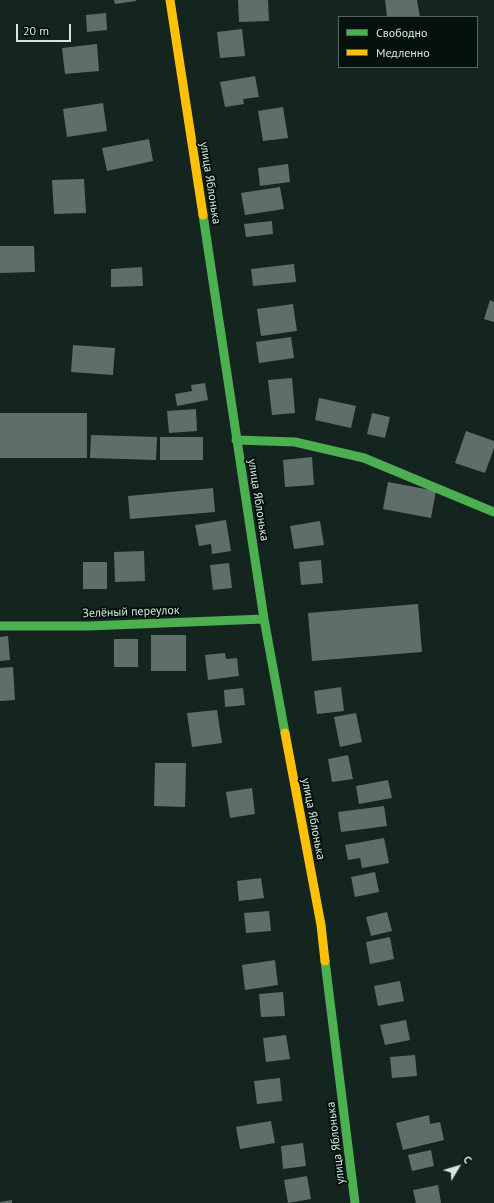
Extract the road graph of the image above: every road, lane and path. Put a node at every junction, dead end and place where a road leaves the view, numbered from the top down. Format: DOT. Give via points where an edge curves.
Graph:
graph roads {
  1 [pos="170,0"];
  2 [pos="236,440"];
  3 [pos="494,512"];
  4 [pos="264,619"];
  5 [pos="0,626"];
  6 [pos="355,1203"];
  1 -- 2 [label="street, улица Яблонька"];
  2 -- 3 [label="street, улица Яблонька" via="295,442 364,458"];
  2 -- 4 [label="street, улица Яблонька"];
  4 -- 5 [label="street, Зелёный переулок" via="88,626"];
  4 -- 6 [label="street, улица Яблонька" via="321,925"];
}
